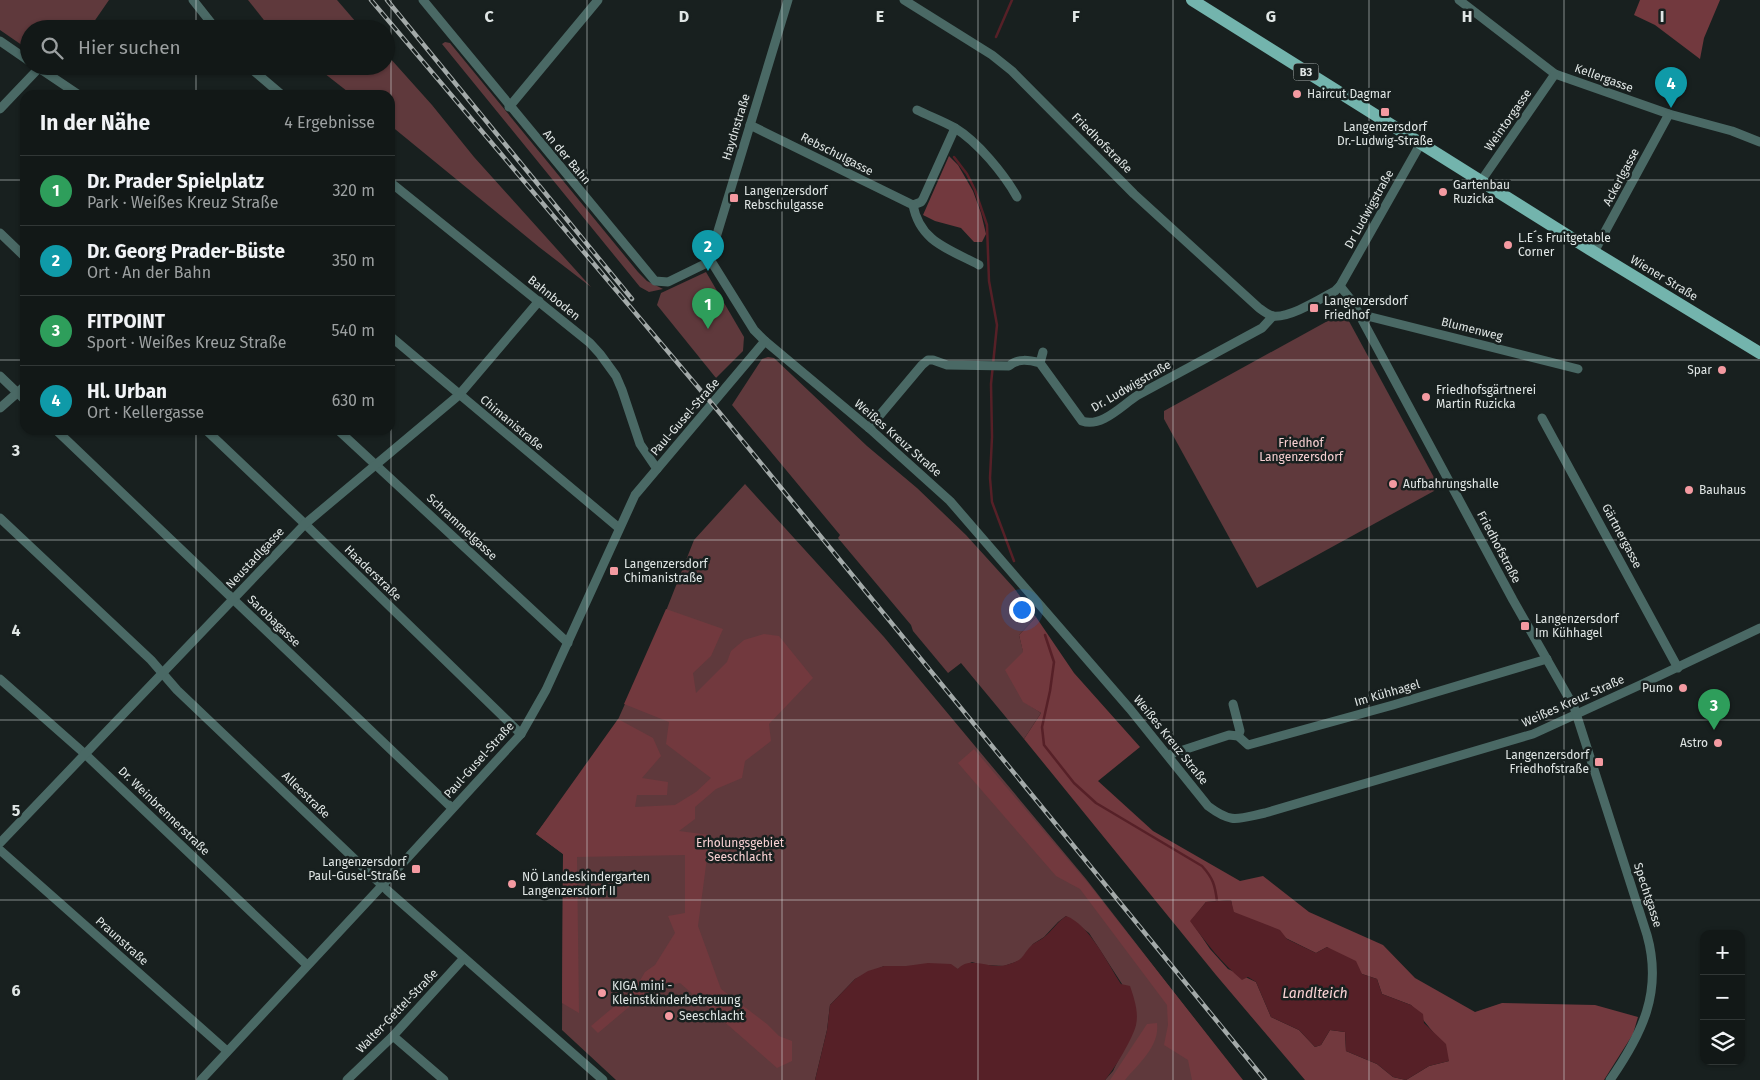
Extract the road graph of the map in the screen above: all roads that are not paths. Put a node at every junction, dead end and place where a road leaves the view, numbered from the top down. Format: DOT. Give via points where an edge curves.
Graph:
graph roads {
  1 [pos="193,0"];
  2 [pos="422,0"];
  3 [pos="598,0"];
  4 [pos="788,0"];
  5 [pos="904,0"];
  6 [pos="1192,0"];
  7 [pos="1459,0"];
  8 [pos="209,20"];
  9 [pos="0,41"];
  10 [pos="20,55"];
  11 [pos="1555,74"];
  12 [pos="31,75"];
  13 [pos="50,75"];
  14 [pos="259,75"];
  15 [pos="72,90"];
  16 [pos="276,90"];
  17 [pos="509,107"];
  18 [pos="0,109"];
  19 [pos="917,110"];
  20 [pos="1669,114"];
  21 [pos="750,124"];
  22 [pos="955,128"];
  23 [pos="1760,142"];
  24 [pos="1421,143"];
  25 [pos="1481,180"];
  26 [pos="395,186"];
  27 [pos="1017,197"];
  28 [pos="913,205"];
  29 [pos="0,232"];
  30 [pos="20,252"];
  31 [pos="1594,252"];
  32 [pos="711,261"];
  33 [pos="979,264"];
  34 [pos="1340,286"];
  35 [pos="539,302"];
  36 [pos="1273,316"];
  37 [pos="1360,316"];
  38 [pos="395,340"];
  39 [pos="765,341"];
  40 [pos="1741,341"];
  41 [pos="1760,344"];
  42 [pos="1044,352"];
  43 [pos="1760,354"];
  44 [pos="1040,363"];
  45 [pos="1578,368"];
  46 [pos="0,376"];
  47 [pos="20,390"];
  48 [pos="17,393"];
  49 [pos="459,395"];
  50 [pos="20,396"];
  51 [pos="0,408"];
  52 [pos="1542,418"];
  53 [pos="869,428"];
  54 [pos="61,435"];
  55 [pos="211,435"];
  56 [pos="343,435"];
  57 [pos="374,464"];
  58 [pos="657,469"];
  59 [pos="0,518"];
  60 [pos="305,524"];
  61 [pos="619,528"];
  62 [pos="233,599"];
  63 [pos="1760,628"];
  64 [pos="568,643"];
  65 [pos="1546,659"];
  66 [pos="1678,668"];
  67 [pos="163,674"];
  68 [pos="0,679"];
  69 [pos="1232,704"];
  70 [pos="1577,714"];
  71 [pos="521,734"];
  72 [pos="1238,736"];
  73 [pos="86,754"];
  74 [pos="1168,756"];
  75 [pos="452,808"];
  76 [pos="0,843"];
  77 [pos="0,850"];
  78 [pos="382,886"];
  79 [pos="464,958"];
  80 [pos="307,965"];
  81 [pos="393,1036"];
  82 [pos="227,1051"];
  83 [pos="208,1071"];
  84 [pos="201,1080"];
  85 [pos="214,1080"];
  86 [pos="347,1080"];
  87 [pos="444,1080"];
  88 [pos="603,1080"];
  89 [pos="1610,1080"];
  1 -- 8 [label="street"];
  2 -- 17 [label="street, An der Bahn"];
  3 -- 17 [label="street"];
  4 -- 21 [label="street, Haydnstraße"];
  5 -- 36 [label="street, Friedhofstraße" via="1012,70 1162,220 1259,308"];
  6 -- 24 [label="main road, Wiener Straße / B3"];
  7 -- 11 [label="street, Kellergasse"];
  9 -- 10 [label="street"];
  11 -- 20 [label="street, Kellergasse"];
  11 -- 25 [label="street, Weintorgasse"];
  12 -- 18 [label="street"];
  13 -- 15 [label="street"];
  14 -- 16 [label="street"];
  17 -- 32 [label="street, An der Bahn" via="655,281 668,282"];
  19 -- 22 [label="street"];
  20 -- 23 [label="street, Kellergasse"];
  20 -- 31 [label="street, Ackerlgasse"];
  21 -- 28 [label="street, Rebschulgasse"];
  21 -- 32 [label="street, Haydnstraße"];
  22 -- 27 [label="street" via="969,138 1007,179"];
  22 -- 28 [label="street" via="923,199"];
  24 -- 25 [label="main road, Wiener Straße / B3"];
  24 -- 34 [label="street, Dr Ludwigstraße"];
  25 -- 31 [label="main road, Wiener Straße / B3"];
  26 -- 35 [label="street, Bahnboden"];
  28 -- 33 [label="street" via="917,222 925,233"];
  29 -- 30 [label="street"];
  31 -- 40 [label="main road, Wiener Straße / B3"];
  32 -- 39 [label="street, Weißes Kreuz Straße" via="754,330"];
  34 -- 36 [label="street" via="1291,313"];
  34 -- 37 [label="street, Friedhofstraße"];
  35 -- 49 [label="street, Neustadlgasse"];
  35 -- 58 [label="street, Bahnboden" via="590,343 608,365 622,390 640,444"];
  36 -- 44 [label="street, Dr. Ludwigstraße" via="1255,332 1094,423 1082,420"];
  37 -- 45 [label="street, Blumenweg"];
  37 -- 65 [label="street, Friedhofstraße"];
  38 -- 49 [label="street, Chimanistraße"];
  39 -- 53 [label="street, Weißes Kreuz Straße"];
  39 -- 58 [label="street, Paul-Gusel-Straße"];
  40 -- 41 [label="street, Wiener Straße"];
  40 -- 43 [label="main road, Wiener Straße / B3"];
  42 -- 44 [label="street"];
  44 -- 53 [label="street" via="1023,360 1009,366 947,366 928,360"];
  46 -- 48 [label="street"];
  47 -- 48 [label="street"];
  48 -- 50 [label="street"];
  48 -- 51 [label="street"];
  49 -- 57 [label="street, Neustadlgasse"];
  49 -- 61 [label="street, Chimanistraße"];
  52 -- 66 [label="street, Gärtnergasse"];
  53 -- 74 [label="street, Weißes Kreuz Straße" via="950,501"];
  54 -- 62 [label="street, Sarobagasse"];
  55 -- 60 [label="street, Haaderstraße"];
  56 -- 57 [label="street, Schrammelgasse"];
  57 -- 60 [label="street, Neustadlgasse"];
  57 -- 64 [label="street, Schrammelgasse"];
  58 -- 61 [label="street, Paul-Gusel-Straße" via="635,495"];
  59 -- 67 [label="street, Alleestraße"];
  60 -- 62 [label="street, Neustadlgasse"];
  60 -- 71 [label="street, Haaderstraße"];
  61 -- 64 [label="street, Paul-Gusel-Straße"];
  62 -- 67 [label="street, Neustadlgasse"];
  62 -- 75 [label="street, Sarobagasse"];
  63 -- 66 [label="street, Weißes Kreuz Straße"];
  64 -- 71 [label="street, Paul-Gusel-Straße"];
  65 -- 70 [label="street, Friedhofstraße"];
  65 -- 72 [label="street, Im Kühhagel" via="1248,745"];
  66 -- 70 [label="street, Weißes Kreuz Straße"];
  67 -- 73 [label="street, Neustadlgasse"];
  67 -- 78 [label="street, Alleestraße"];
  68 -- 73 [label="street, Dr. Weinbrennerstraße"];
  69 -- 72 [label="street" via="1240,731"];
  70 -- 74 [label="street, Weißes Kreuz Straße" via="1533,734 1236,819 1222,816 1208,806"];
  70 -- 89 [label="street, Spechtgasse" via="1645,929 1653,969 1652,989 1644,1017"];
  71 -- 75 [label="street, Paul-Gusel-Straße"];
  72 -- 74 [label="street, Im Kühhagel" via="1229,734"];
  73 -- 76 [label="street, Neustadlgasse"];
  73 -- 80 [label="street, Dr. Weinbrennerstraße"];
  75 -- 78 [label="street, Paul-Gusel-Straße"];
  77 -- 82 [label="street, Praunstraße"];
  78 -- 79 [label="street, Alleestraße"];
  78 -- 80 [label="street, Paul-Gusel-Straße"];
  79 -- 81 [label="street, Walter-Gettel-Straße"];
  79 -- 88 [label="street, Alleestraße"];
  80 -- 82 [label="street, Paul-Gusel-Straße"];
  81 -- 86 [label="street, Walter-Gettel-Straße"];
  81 -- 87 [label="street"];
  82 -- 83 [label="street, Paul-Gusel-Straße"];
  83 -- 84 [label="street, Paul-Gusel-Straße"];
  83 -- 85 [label="street"];
}
